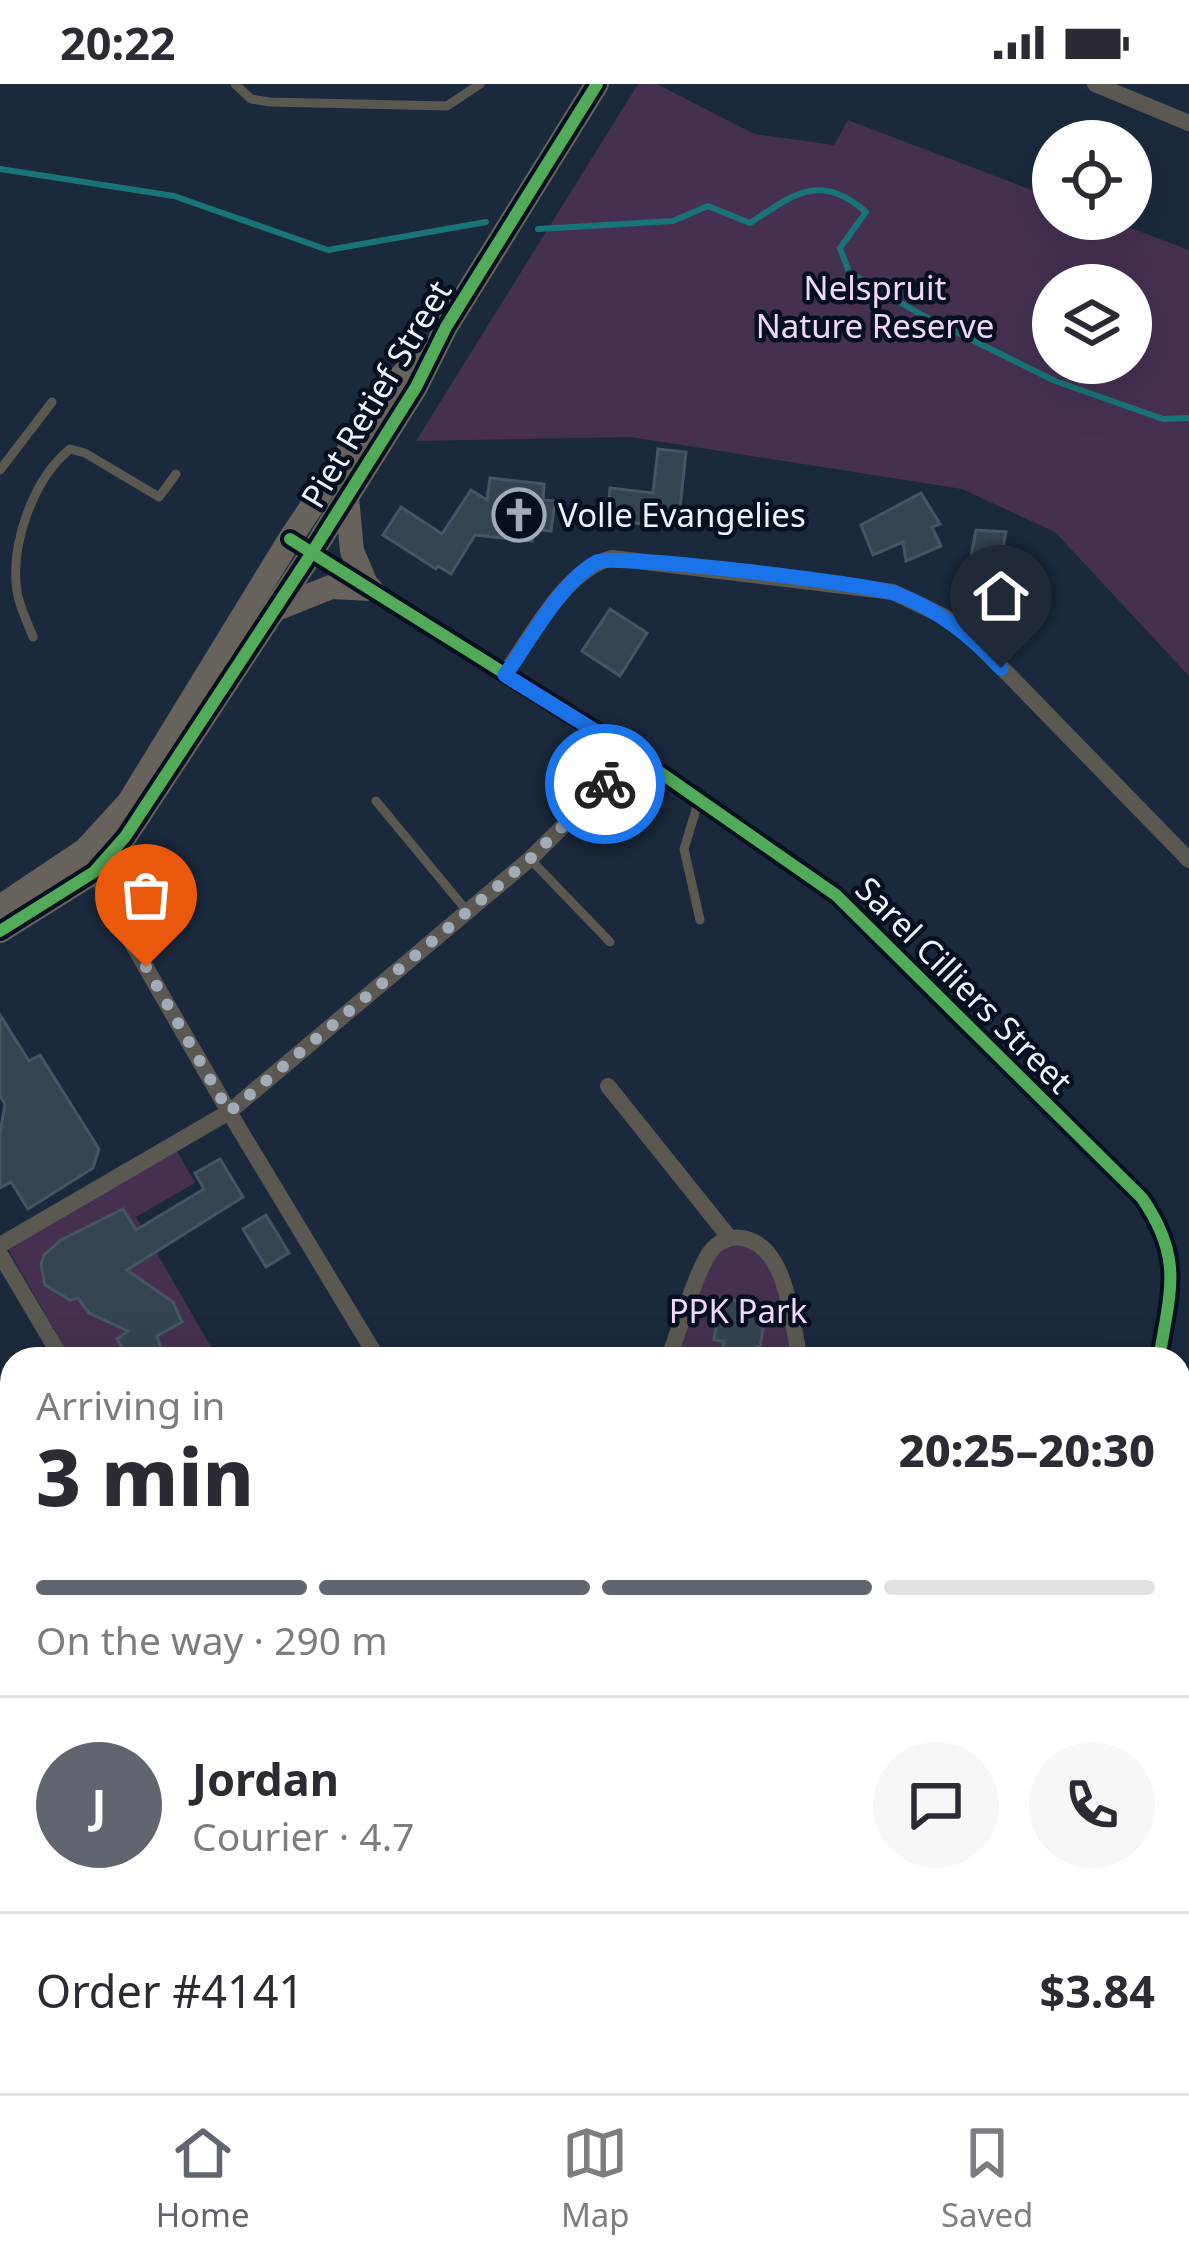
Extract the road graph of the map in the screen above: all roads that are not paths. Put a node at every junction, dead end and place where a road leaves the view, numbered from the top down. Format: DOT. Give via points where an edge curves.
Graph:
graph roads {
  1 [pos="235,84"];
  2 [pos="480,84"];
  3 [pos="597,84"];
  4 [pos="1095,84"];
  5 [pos="1189,123"];
  6 [pos="446,327"];
  7 [pos="52,402"];
  8 [pos="0,470"];
  9 [pos="176,474"];
  10 [pos="346,497"];
  11 [pos="290,538"];
  12 [pos="313,551"];
  13 [pos="0,560"];
  14 [pos="15,560"];
  15 [pos="369,587"];
  16 [pos="276,609"];
  17 [pos="33,637"];
  18 [pos="505,675"];
  19 [pos="634,755"];
  20 [pos="700,800"];
  21 [pos="376,801"];
  22 [pos="530,859"];
  23 [pos="1189,860"];
  24 [pos="90,861"];
  25 [pos="0,907"];
  26 [pos="467,911"];
  27 [pos="700,920"];
  28 [pos="0,932"];
  29 [pos="610,942"];
  30 [pos="608,1085"];
  31 [pos="229,1112"];
  32 [pos="729,1237"];
  33 [pos="0,1249"];
  34 [pos="1181,1266"];
  35 [pos="55,1347"];
  36 [pos="371,1347"];
  37 [pos="673,1347"];
  38 [pos="797,1347"];
  39 [pos="1162,1347"];
  1 -- 2 [label="lane" via="251,99 271,102 447,106"];
  3 -- 6 [label="street, Piet Retief Street"];
  4 -- 5 [label="street"];
  6 -- 10 [label="street, Piet Retief Street"];
  6 -- 11 [label="street, Piet Retief Street" via="392,386"];
  7 -- 8 [label="lane"];
  9 -- 14 [label="lane" via="159,497 70,449 38,489"];
  10 -- 12 [label="street, Piet Retief Street"];
  10 -- 15 [label="street" via="352,551"];
  11 -- 12 [label="street, Sarel Cilliers Street"];
  11 -- 24 [label="street, Piet Retief Street"];
  12 -- 15 [label="street, Sarel Cilliers Street"];
  12 -- 16 [label="street, Piet Retief Street"];
  13 -- 14 [label="lane"];
  14 -- 17 [label="lane" via="17,595"];
  15 -- 16 [label="street" via="331,587"];
  15 -- 18 [label="street, Sarel Cilliers Street"];
  16 -- 24 [label="street, Piet Retief Street" via="149,804"];
  18 -- 19 [label="street, Sarel Cilliers Street"];
  18 -- 23 [label="street" via="569,585 612,558 893,592 970,635"];
  19 -- 20 [label="street, Sarel Cilliers Street"];
  19 -- 22 [label="street"];
  20 -- 27 [label="lane" via="684,849"];
  20 -- 34 [label="street, Sarel Cilliers Street" via="836,895 1108,1164 1152,1214"];
  21 -- 26 [label="lane"];
  22 -- 26 [label="street"];
  22 -- 29 [label="lane"];
  24 -- 25 [label="street, Piet Retief Street"];
  24 -- 28 [label="street, Piet Retief Street"];
  24 -- 31 [label="street"];
  26 -- 31 [label="street"];
  30 -- 32 [label="street"];
  31 -- 33 [label="street"];
  31 -- 36 [label="street"];
  32 -- 37 [label="street" via="711,1250"];
  32 -- 38 [label="street" via="766,1248"];
  33 -- 35 [label="street"];
  34 -- 39 [label="street, Sarel Cilliers Street"];
}
